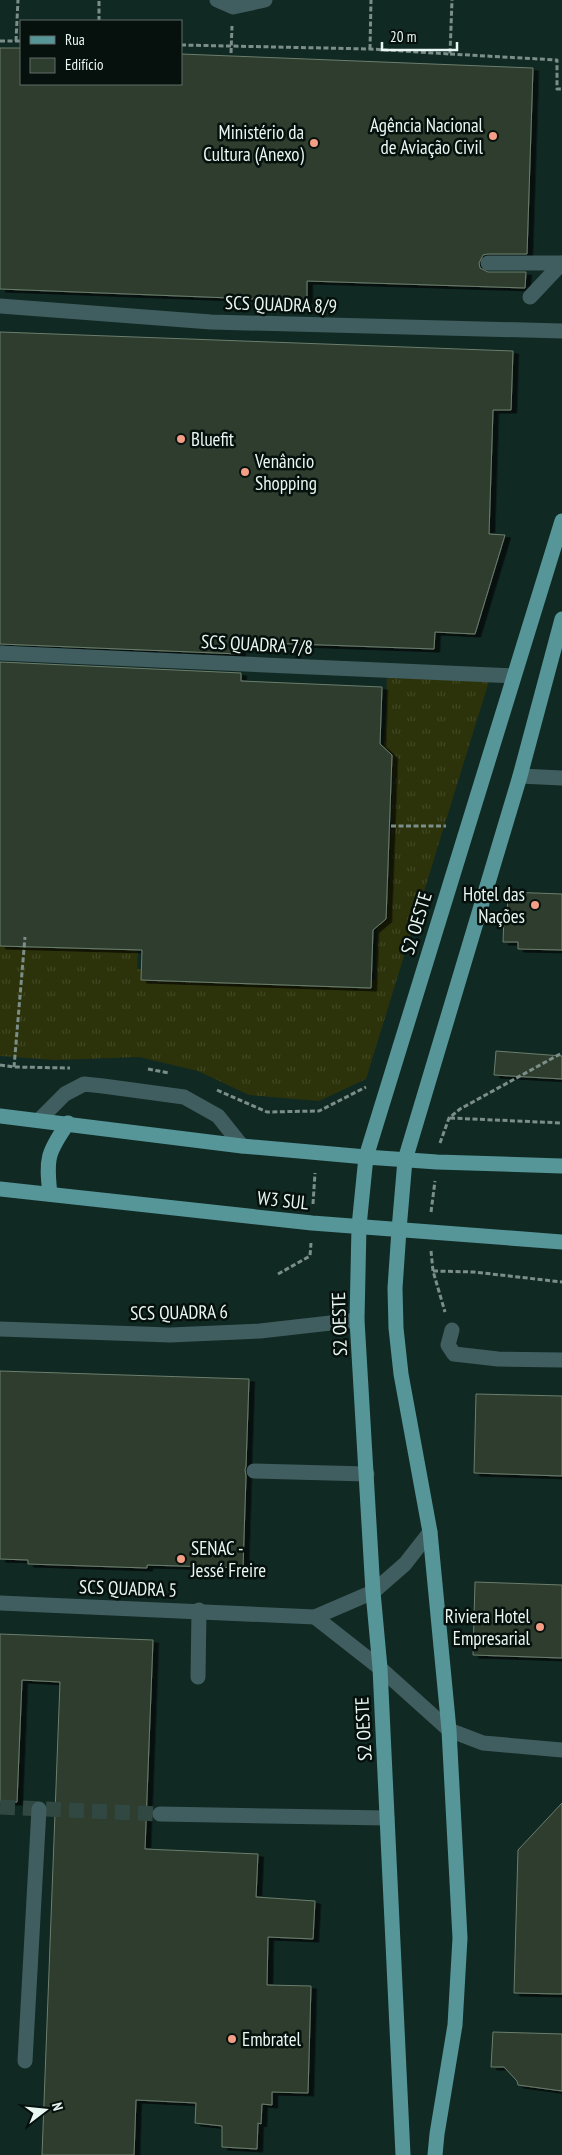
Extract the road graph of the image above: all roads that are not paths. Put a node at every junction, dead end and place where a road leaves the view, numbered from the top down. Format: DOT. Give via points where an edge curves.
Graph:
graph roads {
  1 [pos="217,0"];
  2 [pos="265,0"];
  3 [pos="488,263"];
  4 [pos="562,263"];
  5 [pos="530,297"];
  6 [pos="0,306"];
  7 [pos="562,331"];
  8 [pos="562,521"];
  9 [pos="562,619"];
  10 [pos="0,653"];
  11 [pos="513,676"];
  12 [pos="520,776"];
  13 [pos="562,778"];
  14 [pos="0,1116"];
  15 [pos="39,1120"];
  16 [pos="68,1123"];
  17 [pos="242,1146"];
  18 [pos="366,1157"];
  19 [pos="405,1160"];
  20 [pos="562,1166"];
  21 [pos="0,1189"];
  22 [pos="50,1194"];
  23 [pos="359,1226"];
  24 [pos="398,1230"];
  25 [pos="541,1241"];
  26 [pos="562,1242"];
  27 [pos="562,1249"];
  28 [pos="357,1320"];
  29 [pos="0,1329"];
  30 [pos="452,1330"];
  31 [pos="562,1360"];
  32 [pos="254,1471"];
  33 [pos="367,1474"];
  34 [pos="430,1532"];
  35 [pos="373,1592"];
  36 [pos="0,1603"];
  37 [pos="199,1610"];
  38 [pos="315,1617"];
  39 [pos="380,1668"];
  40 [pos="198,1677"];
  41 [pos="450,1730"];
  42 [pos="562,1750"];
  43 [pos="39,1809"];
  44 [pos="160,1814"];
  45 [pos="387,1818"];
  46 [pos="25,2061"];
  47 [pos="403,2155"];
  48 [pos="435,2155"];
  1 -- 2 [label="street" via="233,6"];
  3 -- 4 [label="street"];
  4 -- 5 [label="street"];
  6 -- 7 [label="street, SCS QUADRA 8/9" via="211,322"];
  8 -- 11 [label="main road, S2 OESTE"];
  9 -- 12 [label="main road"];
  10 -- 11 [label="street, SCS QUADRA 7/8"];
  11 -- 18 [label="main road, S2 OESTE"];
  12 -- 13 [label="street"];
  12 -- 19 [label="main road"];
  14 -- 15 [label="main road"];
  15 -- 16 [label="main road"];
  15 -- 17 [label="street" via="65,1094 84,1084 103,1086 184,1097 218,1116"];
  16 -- 17 [label="main road"];
  16 -- 22 [label="main road" via="52,1146 47,1162"];
  17 -- 18 [label="main road"];
  18 -- 19 [label="main road"];
  18 -- 23 [label="main road, S2 OESTE"];
  19 -- 20 [label="main road"];
  19 -- 24 [label="main road"];
  21 -- 22 [label="main road, W3 SUL"];
  22 -- 23 [label="main road, W3 SUL"];
  23 -- 24 [label="main road, W3 SUL"];
  23 -- 28 [label="main road, S2 OESTE"];
  24 -- 25 [label="main road, W3 SUL"];
  24 -- 34 [label="main road" via="396,1328 401,1374"];
  25 -- 26 [label="main road, W3 SUL"];
  25 -- 27 [label="street"];
  28 -- 29 [label="street, SCS QUADRA 6" via="260,1331 170,1334"];
  28 -- 33 [label="main road, S2 OESTE"];
  30 -- 31 [label="street" via="448,1345 454,1354 498,1360"];
  32 -- 33 [label="street"];
  33 -- 35 [label="main road, S2 OESTE"];
  34 -- 35 [label="street, SCS QUADRA 5" via="405,1564"];
  34 -- 41 [label="main road"];
  35 -- 38 [label="street, SCS QUADRA 5"];
  35 -- 39 [label="main road, S2 OESTE"];
  36 -- 37 [label="street, SCS QUADRA 5"];
  37 -- 38 [label="street, SCS QUADRA 5"];
  37 -- 40 [label="street"];
  38 -- 39 [label="street"];
  39 -- 41 [label="street"];
  39 -- 45 [label="main road, S2 OESTE"];
  41 -- 42 [label="street" via="483,1743"];
  41 -- 48 [label="main road" via="460,1938 455,2025"];
  43 -- 46 [label="street"];
  44 -- 45 [label="street"];
  45 -- 47 [label="main road, S2 OESTE"];
}
